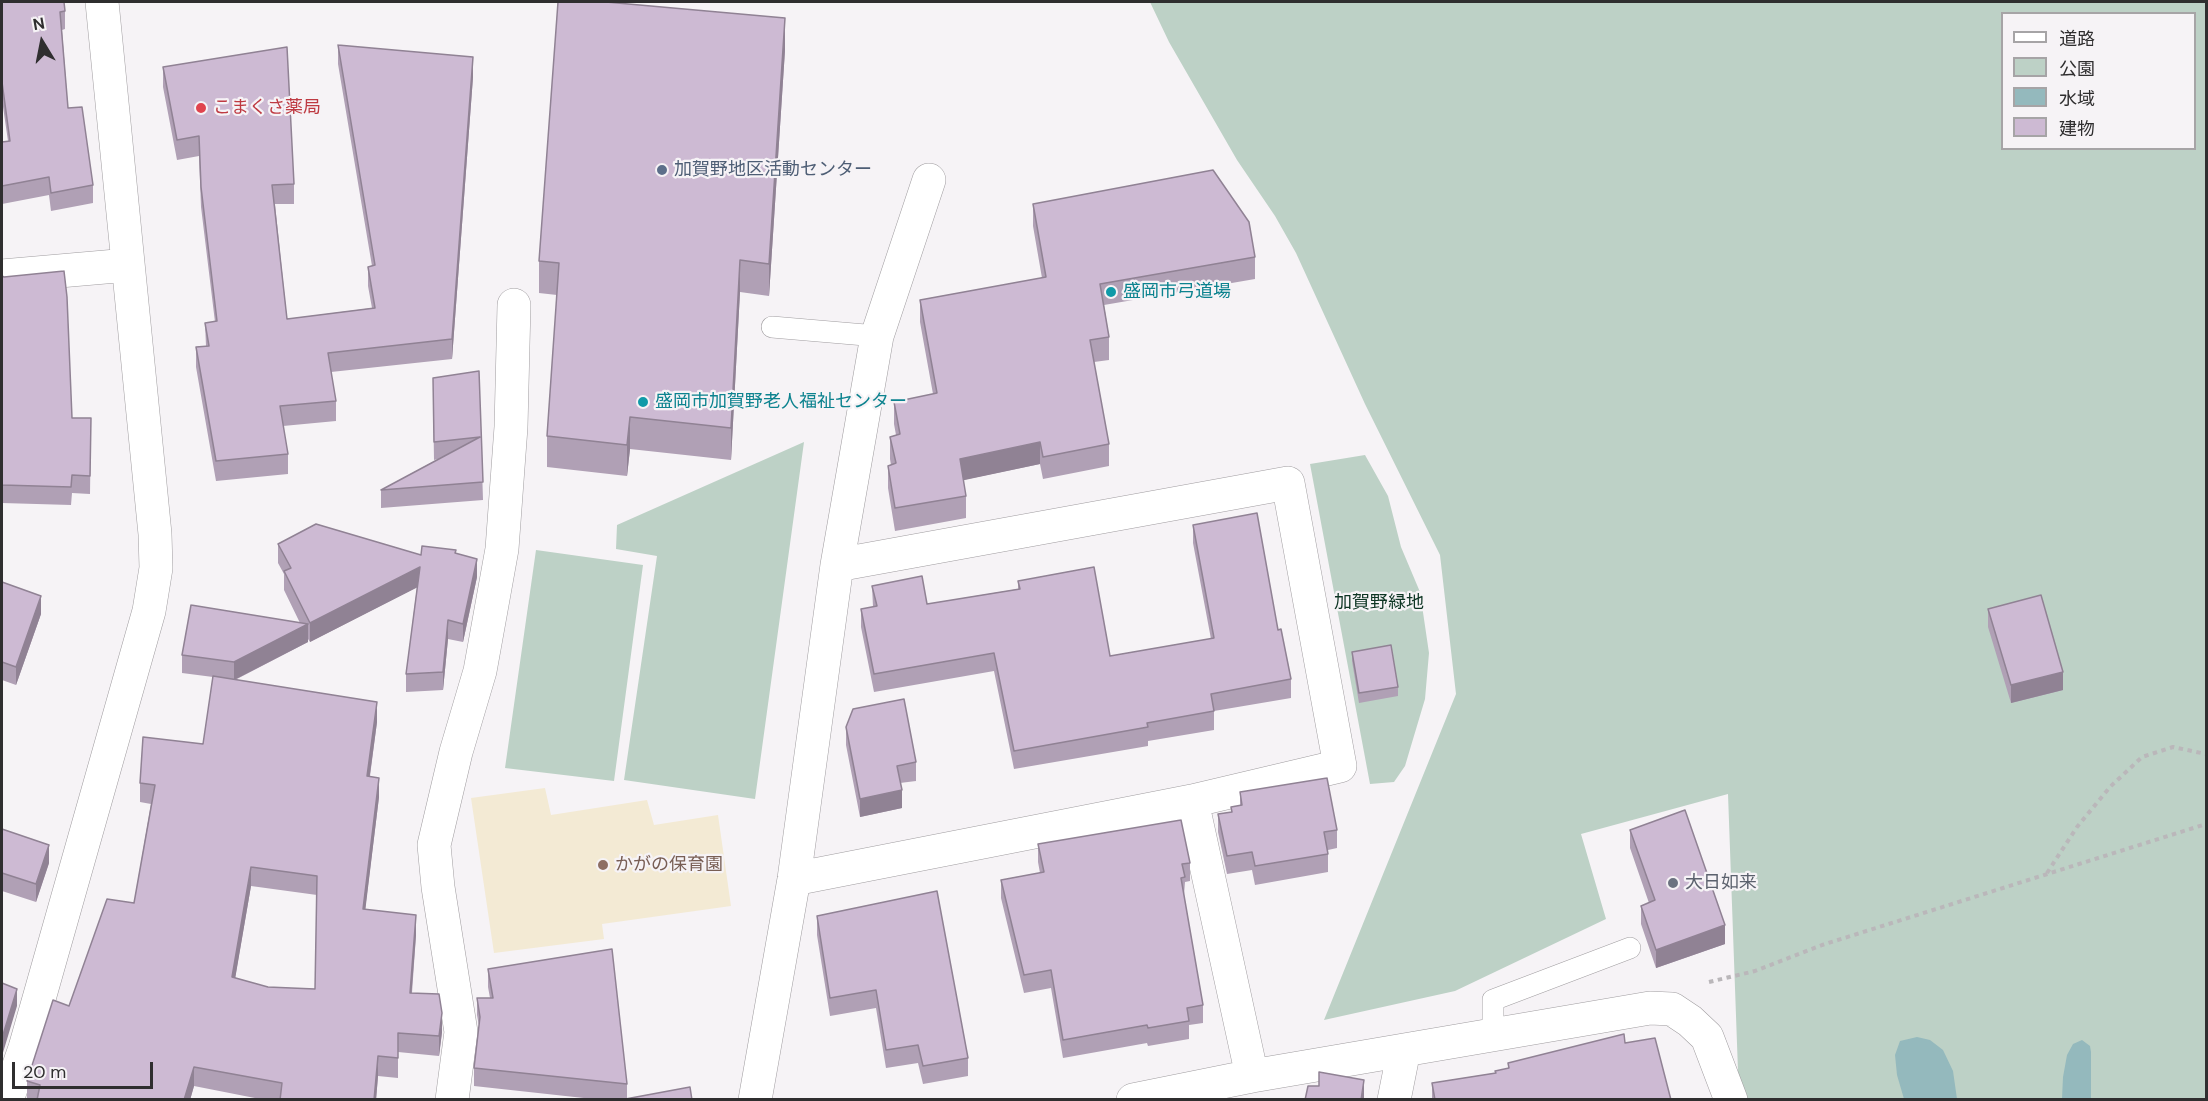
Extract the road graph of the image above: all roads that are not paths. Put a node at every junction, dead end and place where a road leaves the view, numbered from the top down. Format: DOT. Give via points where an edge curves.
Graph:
graph roads {
  1 [pos="102,2"];
  2 [pos="929,180"];
  3 [pos="128,265"];
  4 [pos="2,276"];
  5 [pos="514,306"];
  6 [pos="772,327"];
  7 [pos="877,336"];
  8 [pos="837,565"];
  9 [pos="1192,801"];
  10 [pos="794,879"];
  11 [pos="1630,948"];
  12 [pos="1493,1035"];
  13 [pos="1404,1050"];
  14 [pos="1252,1076"];
  15 [pos="7,1100"];
  16 [pos="452,1100"];
  17 [pos="755,1100"];
  18 [pos="1134,1100"];
  19 [pos="1394,1100"];
  20 [pos="1731,1100"];
  1 -- 3 [label="street"];
  2 -- 7 [label="street"];
  3 -- 4 [label="street"];
  3 -- 15 [label="street" via="155,534 154,587"];
  5 -- 16 [label="street" via="502,549 480,671 434,845 461,1032"];
  6 -- 7 [label="lane"];
  7 -- 8 [label="street"];
  8 -- 9 [label="street" via="1288,483 1340,766"];
  8 -- 10 [label="street"];
  9 -- 10 [label="street"];
  9 -- 14 [label="street"];
  10 -- 17 [label="street"];
  11 -- 12 [label="lane" via="1493,1000"];
  12 -- 13 [label="street"];
  12 -- 20 [label="street" via="1650,1008 1672,1009 1707,1037"];
  13 -- 14 [label="street"];
  13 -- 19 [label="street"];
  14 -- 18 [label="street"];
}
